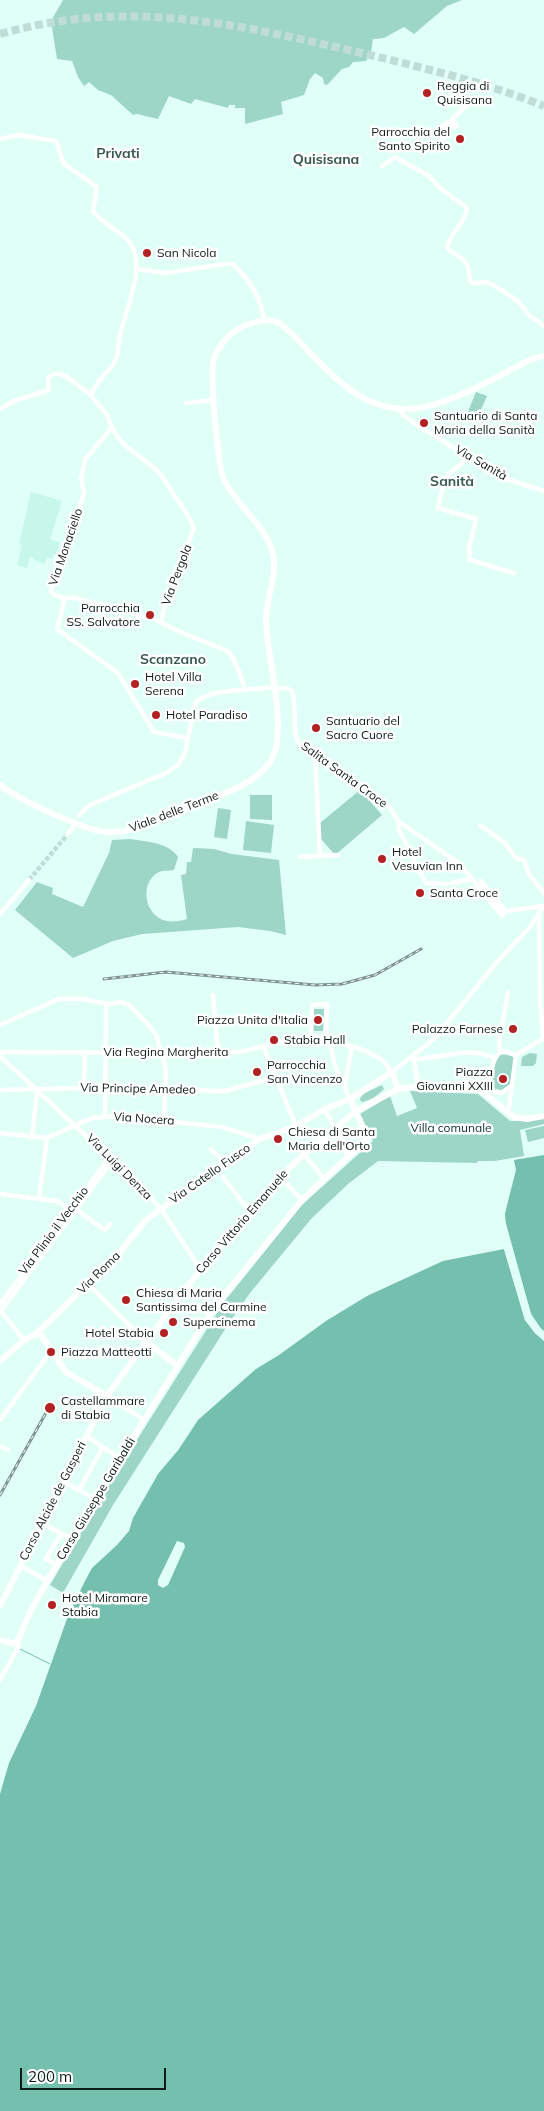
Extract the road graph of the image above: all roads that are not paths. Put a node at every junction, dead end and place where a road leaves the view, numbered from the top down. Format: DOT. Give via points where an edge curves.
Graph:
graph roads {
  1 [pos="468,104"];
  2 [pos="0,139"];
  3 [pos="442,139"];
  4 [pos="382,166"];
  5 [pos="136,269"];
  6 [pos="264,320"];
  7 [pos="544,326"];
  8 [pos="544,356"];
  9 [pos="91,395"];
  10 [pos="215,400"];
  11 [pos="186,403"];
  12 [pos="399,408"];
  13 [pos="0,409"];
  14 [pos="112,427"];
  15 [pos="465,454"];
  16 [pos="544,491"];
  17 [pos="514,573"];
  18 [pos="62,598"];
  19 [pos="156,620"];
  20 [pos="274,688"];
  21 [pos="245,689"];
  22 [pos="187,738"];
  23 [pos="315,755"];
  24 [pos="0,785"];
  25 [pos="79,815"];
  26 [pos="398,821"];
  27 [pos="481,826"];
  28 [pos="73,827"];
  29 [pos="68,834"];
  30 [pos="338,855"];
  31 [pos="320,856"];
  32 [pos="300,857"];
  33 [pos="472,879"];
  34 [pos="29,880"];
  35 [pos="544,893"];
  36 [pos="543,906"];
  37 [pos="0,914"];
  38 [pos="539,915"];
  39 [pos="508,993"];
  40 [pos="213,995"];
  41 [pos="106,1004"];
  42 [pos="0,1025"];
  43 [pos="311,1037"];
  44 [pos="328,1038"];
  45 [pos="544,1038"];
  46 [pos="352,1046"];
  47 [pos="264,1048"];
  48 [pos="0,1052"];
  49 [pos="218,1052"];
  50 [pos="500,1052"];
  51 [pos="85,1053"];
  52 [pos="105,1053"];
  53 [pos="161,1053"];
  54 [pos="516,1055"];
  55 [pos="0,1056"];
  56 [pos="495,1058"];
  57 [pos="412,1059"];
  58 [pos="392,1072"];
  59 [pos="276,1077"];
  60 [pos="344,1086"];
  61 [pos="512,1086"];
  62 [pos="418,1087"];
  63 [pos="84,1088"];
  64 [pos="104,1089"];
  65 [pos="398,1089"];
  66 [pos="0,1090"];
  67 [pos="166,1090"];
  68 [pos="37,1091"];
  69 [pos="489,1093"];
  70 [pos="350,1099"];
  71 [pos="325,1109"];
  72 [pos="356,1111"];
  73 [pos="511,1115"];
  74 [pos="104,1116"];
  75 [pos="544,1116"];
  76 [pos="164,1120"];
  77 [pos="76,1125"];
  78 [pos="296,1126"];
  79 [pos="334,1128"];
  80 [pos="0,1133"];
  81 [pos="32,1138"];
  82 [pos="47,1138"];
  83 [pos="260,1139"];
  84 [pos="211,1150"];
  85 [pos="304,1154"];
  86 [pos="348,1156"];
  87 [pos="111,1159"];
  88 [pos="227,1163"];
  89 [pos="223,1177"];
  90 [pos="280,1177"];
  91 [pos="324,1179"];
  92 [pos="0,1194"];
  93 [pos="39,1198"];
  94 [pos="302,1200"];
  95 [pos="73,1210"];
  96 [pos="161,1210"];
  97 [pos="250,1212"];
  98 [pos="110,1224"];
  99 [pos="201,1270"];
  100 [pos="88,1284"];
  101 [pos="0,1304"];
  102 [pos="1,1310"];
  103 [pos="37,1333"];
  104 [pos="24,1340"];
  105 [pos="146,1342"];
  106 [pos="51,1351"];
  107 [pos="0,1361"];
  108 [pos="178,1366"];
  109 [pos="107,1396"];
  110 [pos="0,1420"];
  111 [pos="144,1420"];
  112 [pos="86,1436"];
  113 [pos="0,1446"];
  114 [pos="103,1447"];
  115 [pos="8,1450"];
  116 [pos="120,1458"];
  117 [pos="63,1481"];
  118 [pos="78,1490"];
  119 [pos="95,1499"];
  120 [pos="42,1523"];
  121 [pos="61,1534"];
  122 [pos="72,1539"];
  123 [pos="20,1565"];
  124 [pos="57,1565"];
  125 [pos="47,1581"];
  126 [pos="0,1606"];
  127 [pos="0,1640"];
  128 [pos="16,1644"];
  129 [pos="0,1680"];
  1 -- 3 [label="street" via="452,119 457,126 453,127 448,122 441,128 447,136"];
  2 -- 5 [label="street" via="18,135 56,141 64,164 97,187 93,211 131,243"];
  4 -- 7 [label="street" via="395,157 429,176 465,206 464,219 447,248 464,259 470,268 472,283 487,282 498,288 518,301"];
  5 -- 6 [label="street" via="159,274 233,264 253,287"];
  5 -- 9 [label="street" via="116,361"];
  6 -- 10 [label="street, Viale delle Terme" via="242,326 224,340 214,359"];
  6 -- 12 [label="street" via="276,322 290,332 341,384 366,400"];
  8 -- 12 [label="street" via="454,397 423,407"];
  9 -- 13 [label="street" via="64,375 52,374 48,378 46,392 14,401"];
  9 -- 14 [label="street"];
  10 -- 11 [label="street"];
  10 -- 20 [label="street, Viale delle Terme" via="223,478 273,551 274,572 266,604 266,629"];
  12 -- 15 [label="street, Via Sanità" via="414,423"];
  14 -- 18 [label="street, Via Monaciello" via="90,453 82,470 84,493 51,588 51,593"];
  14 -- 19 [label="street, Via Pergola" via="126,445 164,477 194,528"];
  15 -- 16 [label="street, Via Sanità" via="503,478"];
  15 -- 17 [label="street" via="463,462 444,480 438,508 476,519 469,548 470,560"];
  18 -- 19 [label="street" via="104,604"];
  18 -- 22 [label="street" via="57,630 118,673 154,732"];
  19 -- 21 [label="street" via="227,650"];
  20 -- 21 [label="street"];
  20 -- 23 [label="street, Salita Santa Croce" via="292,691 297,741"];
  20 -- 24 [label="street, Viale delle Terme" via="279,725 270,763 254,779 141,826 107,832 83,826 19,798"];
  21 -- 22 [label="street" via="199,698"];
  22 -- 25 [label="street" via="184,753 172,770 90,805"];
  23 -- 26 [label="street, Salita Santa Croce" via="377,796 389,806"];
  23 -- 31 [label="street"];
  26 -- 33 [label="street, Salita Santa Croce" via="460,864"];
  26 -- 33 [label="street" via="399,830 426,883 450,884"];
  27 -- 35 [label="street" via="505,843 516,858 524,860 529,874"];
  28 -- 29 [label="street"];
  30 -- 31 [label="street"];
  31 -- 32 [label="street"];
  33 -- 36 [label="street, Salita Santa Croce" via="502,916 504,914 481,881 506,911"];
  34 -- 37 [label="street"];
  36 -- 38 [label="street"];
  38 -- 45 [label="street"];
  38 -- 57 [label="street" via="434,1039"];
  39 -- 50 [label="street"];
  40 -- 49 [label="street"];
  41 -- 42 [label="street" via="83,999 59,999"];
  41 -- 52 [label="street"];
  41 -- 53 [label="street" via="122,1002 129,1005 157,1036"];
  43 -- 44 [label="street, Via Regina Margherita"];
  43 -- 44 [label="street" via="312,1005 327,1004"];
  43 -- 47 [label="street, Via Regina Margherita"];
  44 -- 46 [label="street"];
  44 -- 60 [label="street"];
  45 -- 54 [label="street"];
  46 -- 58 [label="street" via="382,1060"];
  46 -- 60 [label="street"];
  47 -- 49 [label="street, Via Regina Margherita"];
  47 -- 59 [label="street"];
  48 -- 51 [label="street, Via Regina Margherita"];
  49 -- 53 [label="street, Via Regina Margherita"];
  50 -- 54 [label="street"];
  50 -- 56 [label="street"];
  51 -- 52 [label="street, Via Regina Margherita"];
  51 -- 63 [label="street"];
  52 -- 53 [label="street, Via Regina Margherita"];
  52 -- 64 [label="street"];
  53 -- 67 [label="street" via="166,1063"];
  54 -- 61 [label="street"];
  55 -- 68 [label="street, Via Luigi Denza"];
  56 -- 57 [label="street" via="468,1054"];
  56 -- 69 [label="street"];
  57 -- 58 [label="street"];
  57 -- 62 [label="street"];
  58 -- 65 [label="street"];
  58 -- 70 [label="street, Via Catello Fusco"];
  59 -- 67 [label="street, Via Principe Amedeo" via="225,1091"];
  59 -- 78 [label="street"];
  60 -- 70 [label="street"];
  61 -- 69 [label="street" via="502,1093"];
  61 -- 73 [label="street"];
  62 -- 65 [label="street"];
  62 -- 69 [label="street"];
  63 -- 64 [label="street, Via Principe Amedeo"];
  63 -- 68 [label="street, Via Principe Amedeo" via="42,1088"];
  64 -- 67 [label="street, Via Principe Amedeo"];
  64 -- 74 [label="street"];
  65 -- 72 [label="street, Corso Vittorio Emanuele"];
  66 -- 68 [label="street, Via Principe Amedeo"];
  67 -- 76 [label="street"];
  68 -- 77 [label="street, Via Luigi Denza"];
  68 -- 81 [label="street"];
  69 -- 73 [label="street"];
  70 -- 71 [label="street, Via Catello Fusco"];
  70 -- 72 [label="street"];
  71 -- 78 [label="street, Via Catello Fusco"];
  71 -- 79 [label="street"];
  72 -- 79 [label="street, Corso Vittorio Emanuele"];
  72 -- 86 [label="street, Corso Giuseppe Garibaldi" via="368,1138"];
  73 -- 75 [label="street" via="527,1119"];
  74 -- 76 [label="street, Via Nocera"];
  74 -- 77 [label="street, Via Nocera"];
  76 -- 83 [label="street, Via Nocera" via="222,1126"];
  77 -- 82 [label="street, Via Nocera"];
  77 -- 87 [label="street, Via Luigi Denza"];
  78 -- 83 [label="street, Via Catello Fusco"];
  79 -- 85 [label="street, Corso Vittorio Emanuele"];
  79 -- 86 [label="street"];
  80 -- 81 [label="street, Via Nocera"];
  81 -- 82 [label="street, Via Nocera"];
  82 -- 93 [label="street"];
  83 -- 88 [label="street, Via Catello Fusco"];
  84 -- 88 [label="street"];
  85 -- 90 [label="street, Corso Vittorio Emanuele"];
  85 -- 91 [label="street"];
  86 -- 91 [label="street, Corso Giuseppe Garibaldi"];
  87 -- 95 [label="street"];
  87 -- 96 [label="street, Via Luigi Denza"];
  88 -- 96 [label="street, Via Catello Fusco"];
  89 -- 97 [label="street"];
  90 -- 94 [label="street"];
  90 -- 97 [label="street, Corso Vittorio Emanuele"];
  91 -- 94 [label="street, Corso Giuseppe Garibaldi"];
  92 -- 93 [label="street"];
  93 -- 95 [label="street" via="57,1201"];
  94 -- 108 [label="street, Corso Giuseppe Garibaldi" via="218,1302"];
  95 -- 98 [label="street" via="105,1230"];
  95 -- 101 [label="street, Via Plinio il Vecchio"];
  95 -- 102 [label="street"];
  96 -- 99 [label="street, Via Luigi Denza"];
  96 -- 100 [label="street, Via Roma" via="145,1221"];
  97 -- 99 [label="street, Corso Vittorio Emanuele"];
  99 -- 105 [label="street, Corso Vittorio Emanuele"];
  100 -- 103 [label="street, Via Roma"];
  100 -- 105 [label="street"];
  102 -- 104 [label="street"];
  103 -- 104 [label="street, Via Roma"];
  103 -- 106 [label="street"];
  104 -- 107 [label="street, Via Roma"];
  105 -- 108 [label="street"];
  105 -- 109 [label="street, Corso Vittorio Emanuele"];
  106 -- 109 [label="street" via="66,1372"];
  106 -- 110 [label="street"];
  108 -- 111 [label="street, Corso Giuseppe Garibaldi"];
  109 -- 111 [label="street"];
  109 -- 112 [label="street, Corso Alcide de Gasperi"];
  111 -- 116 [label="street, Corso Giuseppe Garibaldi"];
  112 -- 114 [label="street"];
  112 -- 117 [label="street, Corso Alcide de Gasperi"];
  113 -- 115 [label="street"];
  114 -- 116 [label="street"];
  114 -- 118 [label="street"];
  116 -- 119 [label="street, Corso Giuseppe Garibaldi"];
  117 -- 118 [label="street"];
  117 -- 120 [label="street, Corso Alcide de Gasperi"];
  118 -- 119 [label="street"];
  119 -- 122 [label="street, Corso Giuseppe Garibaldi"];
  120 -- 121 [label="street"];
  120 -- 123 [label="street, Corso Alcide de Gasperi"];
  121 -- 122 [label="street"];
  121 -- 124 [label="street" via="46,1559"];
  122 -- 124 [label="street, Corso Giuseppe Garibaldi"];
  123 -- 125 [label="street"];
  123 -- 126 [label="street, Corso Alcide de Gasperi"];
  124 -- 125 [label="street, Corso Giuseppe Garibaldi"];
  125 -- 128 [label="street, Corso Giuseppe Garibaldi"];
  127 -- 128 [label="street"];
  128 -- 129 [label="street" via="19,1646"];
}
